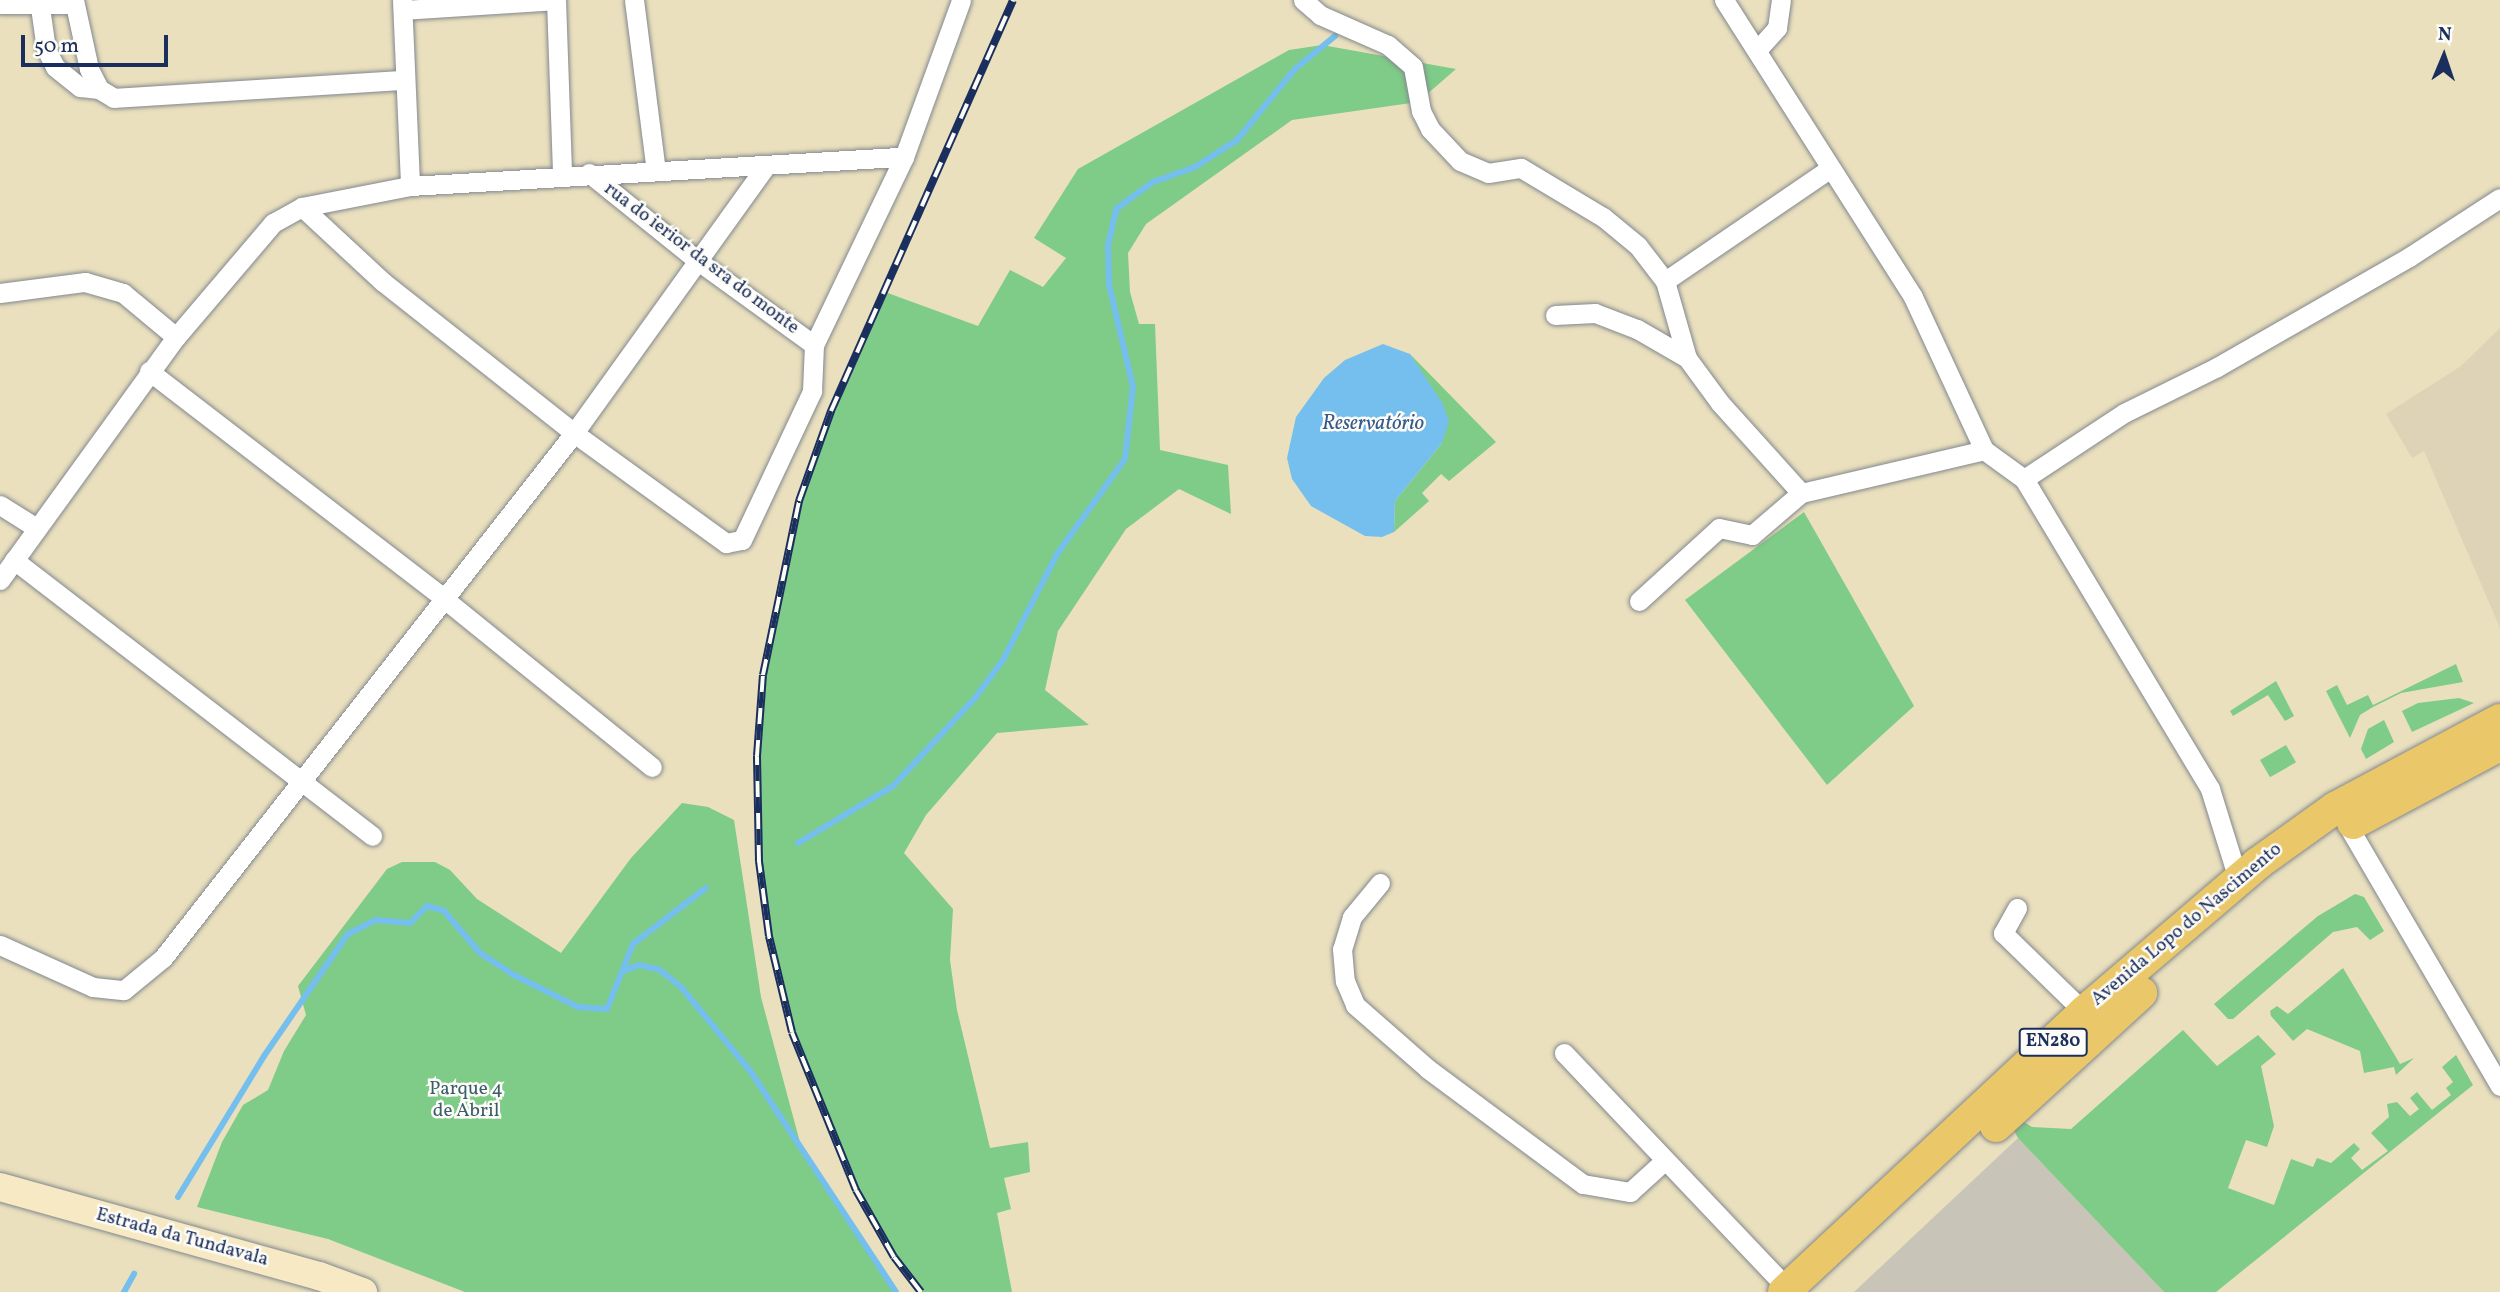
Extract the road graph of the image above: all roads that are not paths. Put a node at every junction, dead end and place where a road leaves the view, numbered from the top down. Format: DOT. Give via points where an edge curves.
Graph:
graph roads {
  1 [pos="556,0"];
  2 [pos="634,0"];
  3 [pos="961,0"];
  4 [pos="1303,0"];
  5 [pos="1724,0"];
  6 [pos="1781,0"];
  7 [pos="74,2"];
  8 [pos="0,5"];
  9 [pos="403,5"];
  10 [pos="40,8"];
  11 [pos="1759,48"];
  12 [pos="403,80"];
  13 [pos="99,89"];
  14 [pos="904,157"];
  15 [pos="765,167"];
  16 [pos="1829,169"];
  17 [pos="656,172"];
  18 [pos="589,173"];
  19 [pos="562,174"];
  20 [pos="410,186"];
  21 [pos="2500,198"];
  22 [pos="302,207"];
  23 [pos="698,261"];
  24 [pos="1665,281"];
  25 [pos="0,293"];
  26 [pos="1555,315"];
  27 [pos="176,337"];
  28 [pos="814,345"];
  29 [pos="1687,358"];
  30 [pos="149,371"];
  31 [pos="574,433"];
  32 [pos="1984,450"];
  33 [pos="2024,479"];
  34 [pos="1801,493"];
  35 [pos="0,505"];
  36 [pos="35,527"];
  37 [pos="14,560"];
  38 [pos="0,580"];
  39 [pos="442,597"];
  40 [pos="1639,601"];
  41 [pos="2500,720"];
  42 [pos="2500,745"];
  43 [pos="652,767"];
  44 [pos="302,786"];
  45 [pos="2348,825"];
  46 [pos="372,836"];
  47 [pos="2238,879"];
  48 [pos="1380,883"];
  49 [pos="2017,908"];
  50 [pos="0,945"];
  51 [pos="2084,1012"];
  52 [pos="1564,1053"];
  53 [pos="2500,1086"];
  54 [pos="1662,1162"];
  55 [pos="0,1187"];
  56 [pos="1794,1291"];
  57 [pos="363,1292"];
  1 -- 9 [label="street"];
  1 -- 19 [label="street"];
  2 -- 17 [label="street"];
  3 -- 14 [label="street"];
  4 -- 24 [label="street" via="1320,15 1388,45 1413,66 1421,111 1430,129 1460,161 1488,173 1521,168 1547,183 1621,230"];
  5 -- 11 [label="street"];
  6 -- 11 [label="street" via="1777,28"];
  7 -- 10 [label="street"];
  7 -- 13 [label="street" via="89,69"];
  8 -- 10 [label="street"];
  9 -- 12 [label="street"];
  10 -- 13 [label="street" via="46,48 55,68 80,87"];
  11 -- 16 [label="street"];
  12 -- 13 [label="street" via="136,99 114,98"];
  12 -- 20 [label="street"];
  14 -- 15 [label="street"];
  14 -- 28 [label="street"];
  15 -- 17 [label="street"];
  15 -- 23 [label="street"];
  16 -- 24 [label="street"];
  16 -- 32 [label="street" via="1913,297"];
  17 -- 18 [label="street"];
  18 -- 19 [label="street"];
  18 -- 23 [label="street, rua do ierior da sra do monte"];
  19 -- 20 [label="street"];
  20 -- 22 [label="street"];
  21 -- 33 [label="street" via="2409,257 2217,367 2124,413"];
  22 -- 27 [label="street" via="273,223"];
  22 -- 31 [label="street" via="383,282"];
  23 -- 28 [label="street, rua do ierior da sra do monte"];
  23 -- 31 [label="street"];
  24 -- 29 [label="street"];
  25 -- 27 [label="street" via="85,282 123,293"];
  26 -- 29 [label="street" via="1595,313 1637,329"];
  27 -- 30 [label="street"];
  28 -- 31 [label="street" via="812,391 742,540 726,543"];
  29 -- 34 [label="street" via="1720,403"];
  30 -- 36 [label="street"];
  30 -- 39 [label="street"];
  31 -- 39 [label="street"];
  32 -- 33 [label="street"];
  32 -- 34 [label="street"];
  33 -- 47 [label="street" via="2210,789"];
  34 -- 40 [label="street" via="1752,535 1719,528"];
  35 -- 36 [label="street"];
  36 -- 37 [label="street"];
  37 -- 38 [label="street"];
  37 -- 44 [label="street"];
  39 -- 43 [label="street"];
  39 -- 44 [label="street"];
  41 -- 47 [label="main road, Avenida Lopo do Nascimento / EN280" via="2336,808"];
  42 -- 45 [label="main road, Avenida Lopo do Nascimento / EN280"];
  44 -- 46 [label="street"];
  44 -- 50 [label="street" via="163,958 124,990 93,987"];
  45 -- 53 [label="street"];
  45 -- 56 [label="main road, Avenida Lopo do Nascimento / EN280" via="2245,900"];
  47 -- 51 [label="main road, Avenida Lopo do Nascimento / EN280"];
  48 -- 54 [label="street" via="1352,917 1342,948 1345,981 1355,1004 1428,1069 1583,1184 1630,1192"];
  49 -- 51 [label="street" via="2003,933"];
  51 -- 56 [label="main road, Avenida Lopo do Nascimento / EN280"];
  52 -- 54 [label="street"];
  54 -- 56 [label="street"];
  55 -- 57 [label="main road, Estrada da Tundavala"];
}
